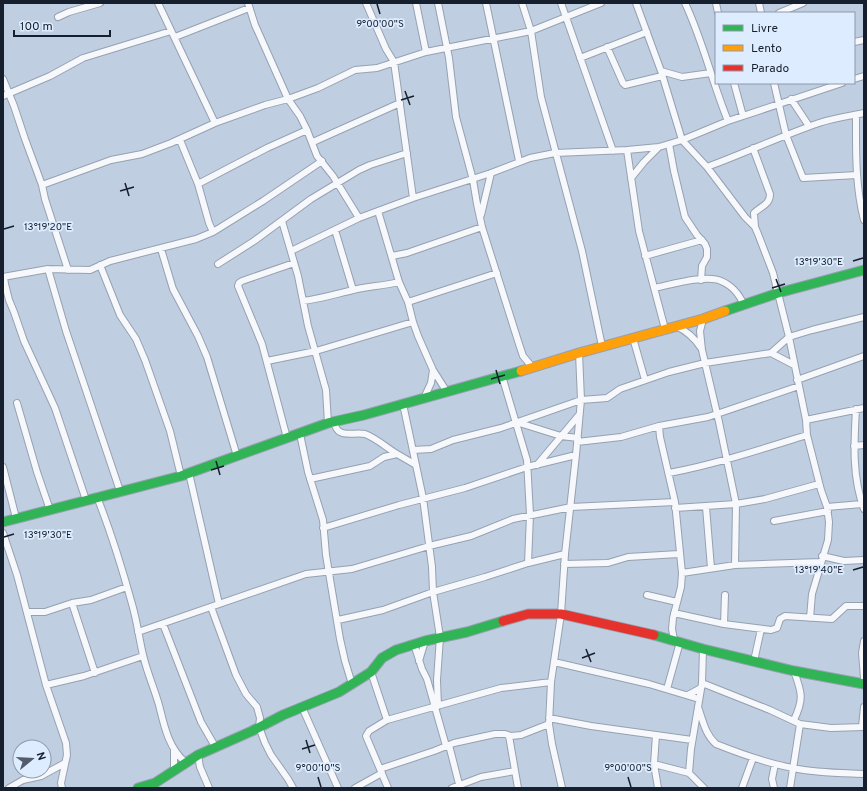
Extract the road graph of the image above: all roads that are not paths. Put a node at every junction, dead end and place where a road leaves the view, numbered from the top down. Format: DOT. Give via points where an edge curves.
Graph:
graph roads {
  1 [pos="100,3"];
  2 [pos="158,3"];
  3 [pos="366,3"];
  4 [pos="416,3"];
  5 [pos="438,3"];
  6 [pos="486,3"];
  7 [pos="522,3"];
  8 [pos="561,3"];
  9 [pos="601,3"];
  10 [pos="636,3"];
  11 [pos="685,3"];
  12 [pos="803,3"];
  13 [pos="248,6"];
  14 [pos="781,12"];
  15 [pos="58,17"];
  16 [pos="565,18"];
  17 [pos="530,31"];
  18 [pos="647,32"];
  19 [pos="173,34"];
  20 [pos="494,38"];
  21 [pos="608,47"];
  22 [pos="447,48"];
  23 [pos="426,52"];
  24 [pos="580,58"];
  25 [pos="394,62"];
  26 [pos="662,73"];
  27 [pos="711,73"];
  28 [pos="3,80"];
  29 [pos="734,84"];
  30 [pos="774,84"];
  31 [pos="839,84"];
  32 [pos="6,95"];
  33 [pos="288,99"];
  34 [pos="791,100"];
  35 [pos="400,103"];
  36 [pos="778,104"];
  37 [pos="864,113"];
  38 [pos="856,115"];
  39 [pos="743,116"];
  40 [pos="728,121"];
  41 [pos="215,123"];
  42 [pos="809,126"];
  43 [pos="307,130"];
  44 [pos="786,134"];
  45 [pos="180,140"];
  46 [pos="682,140"];
  47 [pos="313,142"];
  48 [pos="669,144"];
  49 [pos="659,147"];
  50 [pos="753,148"];
  51 [pos="627,150"];
  52 [pos="613,151"];
  53 [pos="555,153"];
  54 [pos="406,154"];
  55 [pos="322,161"];
  56 [pos="519,161"];
  57 [pos="707,167"];
  58 [pos="491,173"];
  59 [pos="857,175"];
  60 [pos="631,178"];
  61 [pos="473,180"];
  62 [pos="198,184"];
  63 [pos="338,184"];
  64 [pos="42,185"];
  65 [pos="413,198"];
  66 [pos="378,211"];
  67 [pos="359,218"];
  68 [pos="480,218"];
  69 [pos="864,220"];
  70 [pos="282,221"];
  71 [pos="482,227"];
  72 [pos="755,227"];
  73 [pos="335,230"];
  74 [pos="212,232"];
  75 [pos="702,240"];
  76 [pos="161,249"];
  77 [pos="291,251"];
  78 [pos="392,256"];
  79 [pos="645,256"];
  80 [pos="294,263"];
  81 [pos="218,264"];
  82 [pos="100,265"];
  83 [pos="48,270"];
  84 [pos="68,270"];
  85 [pos="864,270"];
  86 [pos="497,273"];
  87 [pos="4,277"];
  88 [pos="701,280"];
  89 [pos="399,282"];
  90 [pos="654,288"];
  91 [pos="353,290"];
  92 [pos="778,293"];
  93 [pos="303,301"];
  94 [pos="408,302"];
  95 [pos="744,305"];
  96 [pos="864,317"];
  97 [pos="703,319"];
  98 [pos="413,322"];
  99 [pos="676,326"];
  100 [pos="665,329"];
  101 [pos="633,338"];
  102 [pos="789,338"];
  103 [pos="602,346"];
  104 [pos="316,350"];
  105 [pos="702,350"];
  106 [pos="579,353"];
  107 [pos="771,353"];
  108 [pos="864,356"];
  109 [pos="267,361"];
  110 [pos="705,363"];
  111 [pos="794,365"];
  112 [pos="533,368"];
  113 [pos="433,370"];
  114 [pos="502,376"];
  115 [pos="645,380"];
  116 [pos="798,383"];
  117 [pos="447,392"];
  118 [pos="424,398"];
  119 [pos="580,400"];
  120 [pos="17,403"];
  121 [pos="403,404"];
  122 [pos="864,408"];
  123 [pos="856,409"];
  124 [pos="718,414"];
  125 [pos="579,415"];
  126 [pos="806,420"];
  127 [pos="516,422"];
  128 [pos="331,423"];
  129 [pos="659,426"];
  130 [pos="300,434"];
  131 [pos="807,435"];
  132 [pos="561,436"];
  133 [pos="287,438"];
  134 [pos="577,440"];
  135 [pos="854,446"];
  136 [pos="864,446"];
  137 [pos="413,450"];
  138 [pos="397,454"];
  139 [pos="576,455"];
  140 [pos="237,456"];
  141 [pos="727,460"];
  142 [pos="416,465"];
  143 [pos="537,465"];
  144 [pos="3,467"];
  145 [pos="527,467"];
  146 [pos="669,473"];
  147 [pos="185,475"];
  148 [pos="310,479"];
  149 [pos="819,484"];
  150 [pos="120,491"];
  151 [pos="97,497"];
  152 [pos="423,498"];
  153 [pos="86,500"];
  154 [pos="736,504"];
  155 [pos="675,505"];
  156 [pos="863,505"];
  157 [pos="706,506"];
  158 [pos="571,507"];
  159 [pos="828,509"];
  160 [pos="50,510"];
  161 [pos="530,515"];
  162 [pos="16,518"];
  163 [pos="774,521"];
  164 [pos="3,522"];
  165 [pos="323,528"];
  166 [pos="3,533"];
  167 [pos="429,546"];
  168 [pos="565,554"];
  169 [pos="679,554"];
  170 [pos="822,556"];
  171 [pos="864,560"];
  172 [pos="820,562"];
  173 [pos="528,563"];
  174 [pos="564,564"];
  175 [pos="735,565"];
  176 [pos="711,568"];
  177 [pos="329,571"];
  178 [pos="682,573"];
  179 [pos="127,587"];
  180 [pos="433,592"];
  181 [pos="647,595"];
  182 [pos="726,595"];
  183 [pos="677,602"];
  184 [pos="72,603"];
  185 [pos="219,604"];
  186 [pos="864,606"];
  187 [pos="211,607"];
  188 [pos="27,612"];
  189 [pos="674,613"];
  190 [pos="561,614"];
  191 [pos="810,618"];
  192 [pos="338,620"];
  193 [pos="163,624"];
  194 [pos="724,624"];
  195 [pos="761,629"];
  196 [pos="138,632"];
  197 [pos="440,637"];
  198 [pos="425,640"];
  199 [pos="677,641"];
  200 [pos="864,641"];
  201 [pos="414,644"];
  202 [pos="703,649"];
  203 [pos="143,656"];
  204 [pos="754,661"];
  205 [pos="419,662"];
  206 [pos="554,662"];
  207 [pos="794,671"];
  208 [pos="371,672"];
  209 [pos="95,673"];
  210 [pos="864,678"];
  211 [pos="551,682"];
  212 [pos="352,684"];
  213 [pos="864,684"];
  214 [pos="46,685"];
  215 [pos="702,685"];
  216 [pos="667,689"];
  217 [pos="688,695"];
  218 [pos="699,699"];
  219 [pos="302,707"];
  220 [pos="436,707"];
  221 [pos="698,707"];
  222 [pos="864,707"];
  223 [pos="387,720"];
  224 [pos="794,720"];
  225 [pos="550,721"];
  226 [pos="800,724"];
  227 [pos="259,727"];
  228 [pos="863,727"];
  229 [pos="694,732"];
  230 [pos="707,733"];
  231 [pos="656,735"];
  232 [pos="509,736"];
  233 [pos="692,740"];
  234 [pos="447,745"];
  235 [pos="216,748"];
  236 [pos="174,749"];
  237 [pos="198,755"];
  238 [pos="753,758"];
  239 [pos="184,762"];
  240 [pos="65,763"];
  241 [pos="654,764"];
  242 [pos="775,764"];
  243 [pos="794,768"];
  244 [pos="174,770"];
  245 [pos="381,771"];
  246 [pos="515,771"];
  247 [pos="689,773"];
  248 [pos="864,774"];
  249 [pos="459,787"];
  250 [pos="9,788"];
  251 [pos="62,788"];
  252 [pos="138,788"];
  253 [pos="209,788"];
  254 [pos="293,788"];
  255 [pos="338,788"];
  256 [pos="355,788"];
  257 [pos="388,788"];
  258 [pos="452,788"];
  259 [pos="518,788"];
  260 [pos="562,788"];
  261 [pos="658,788"];
  262 [pos="704,788"];
  263 [pos="742,788"];
  264 [pos="774,788"];
  265 [pos="790,788"];
  1 -- 15 [label="street"];
  2 -- 19 [label="street"];
  3 -- 25 [label="street"];
  4 -- 23 [label="street"];
  5 -- 22 [label="street"];
  6 -- 20 [label="street"];
  7 -- 17 [label="street"];
  8 -- 16 [label="street"];
  9 -- 16 [label="street"];
  10 -- 18 [label="street"];
  11 -- 27 [label="street"];
  12 -- 14 [label="street"];
  13 -- 19 [label="street"];
  13 -- 33 [label="street"];
  16 -- 17 [label="street"];
  16 -- 24 [label="street"];
  17 -- 20 [label="street"];
  17 -- 53 [label="street" via="541,97"];
  18 -- 21 [label="street"];
  18 -- 26 [label="street"];
  19 -- 32 [label="street" via="83,58"];
  19 -- 41 [label="street"];
  20 -- 22 [label="street"];
  20 -- 56 [label="street"];
  21 -- 24 [label="street"];
  21 -- 26 [label="street" via="625,85"];
  22 -- 23 [label="street"];
  22 -- 61 [label="street" via="456,117"];
  23 -- 25 [label="street"];
  24 -- 52 [label="street"];
  25 -- 33 [label="street" via="377,68 355,70"];
  25 -- 35 [label="street"];
  26 -- 27 [label="street" via="682,77"];
  26 -- 46 [label="street"];
  27 -- 40 [label="street"];
  28 -- 32 [label="street"];
  29 -- 39 [label="street"];
  30 -- 36 [label="street"];
  31 -- 34 [label="street"];
  32 -- 64 [label="street"];
  33 -- 41 [label="street"];
  33 -- 43 [label="street"];
  34 -- 36 [label="street"];
  34 -- 42 [label="street"];
  35 -- 47 [label="street"];
  35 -- 54 [label="street"];
  36 -- 39 [label="street"];
  36 -- 44 [label="street"];
  37 -- 38 [label="street"];
  38 -- 42 [label="street"];
  38 -- 59 [label="street"];
  39 -- 40 [label="street"];
  40 -- 46 [label="street"];
  41 -- 45 [label="street"];
  42 -- 44 [label="street"];
  43 -- 47 [label="street"];
  43 -- 62 [label="street" via="272,145"];
  44 -- 50 [label="street"];
  44 -- 59 [label="street" via="803,178"];
  45 -- 62 [label="street"];
  45 -- 64 [label="street" via="142,154 111,160"];
  46 -- 48 [label="street"];
  46 -- 57 [label="street"];
  47 -- 55 [label="street" via="314,149"];
  48 -- 49 [label="street"];
  48 -- 75 [label="street" via="685,217"];
  49 -- 51 [label="street"];
  49 -- 60 [label="street"];
  50 -- 57 [label="street"];
  50 -- 72 [label="street" via="770,194 768,203 754,213"];
  51 -- 52 [label="street"];
  51 -- 60 [label="street"];
  52 -- 53 [label="street"];
  53 -- 56 [label="street"];
  53 -- 103 [label="street" via="582,252"];
  54 -- 63 [label="street" via="364,167"];
  54 -- 65 [label="street"];
  55 -- 63 [label="street"];
  55 -- 74 [label="street" via="264,201"];
  56 -- 58 [label="street"];
  57 -- 72 [label="street"];
  58 -- 61 [label="street"];
  58 -- 68 [label="street"];
  59 -- 69 [label="street" via="858,195"];
  60 -- 79 [label="street"];
  61 -- 65 [label="street"];
  61 -- 68 [label="street"];
  62 -- 74 [label="street"];
  63 -- 67 [label="street"];
  63 -- 70 [label="street" via="311,199"];
  64 -- 84 [label="street"];
  65 -- 66 [label="street"];
  66 -- 67 [label="street"];
  66 -- 78 [label="street"];
  67 -- 73 [label="street"];
  68 -- 71 [label="street"];
  70 -- 77 [label="street"];
  70 -- 81 [label="street"];
  71 -- 78 [label="street"];
  71 -- 86 [label="street"];
  72 -- 92 [label="street" via="768,257"];
  73 -- 77 [label="street"];
  73 -- 91 [label="street"];
  74 -- 76 [label="street"];
  75 -- 79 [label="street"];
  75 -- 88 [label="street" via="708,253 702,263"];
  76 -- 82 [label="street"];
  76 -- 140 [label="street" via="173,289 206,357"];
  77 -- 80 [label="street"];
  78 -- 89 [label="street"];
  79 -- 90 [label="street"];
  80 -- 93 [label="street"];
  80 -- 109 [label="street" via="255,276 239,283 238,286"];
  82 -- 84 [label="street" via="84,271"];
  82 -- 147 [label="street" via="120,316 136,339 145,360"];
  83 -- 84 [label="street"];
  83 -- 87 [label="street"];
  83 -- 150 [label="street"];
  85 -- 92 [label="street"];
  86 -- 94 [label="street"];
  86 -- 112 [label="street" via="523,356"];
  87 -- 153 [label="street" via="9,300 24,341 55,408"];
  88 -- 90 [label="street" via="689,280"];
  88 -- 95 [label="street" via="720,280 738,294"];
  89 -- 91 [label="street"];
  89 -- 94 [label="street"];
  90 -- 100 [label="street"];
  91 -- 93 [label="street"];
  92 -- 95 [label="street"];
  92 -- 102 [label="street"];
  93 -- 104 [label="street"];
  94 -- 98 [label="street"];
  95 -- 97 [label="street"];
  96 -- 102 [label="street"];
  97 -- 99 [label="street"];
  97 -- 105 [label="street" via="700,331"];
  98 -- 104 [label="street"];
  98 -- 113 [label="street"];
  99 -- 100 [label="street"];
  99 -- 105 [label="street" via="688,332"];
  100 -- 101 [label="street"];
  101 -- 103 [label="street"];
  101 -- 115 [label="street"];
  102 -- 107 [label="street"];
  102 -- 111 [label="street"];
  103 -- 106 [label="street"];
  104 -- 109 [label="street"];
  104 -- 128 [label="street"];
  105 -- 110 [label="street"];
  106 -- 112 [label="street"];
  106 -- 119 [label="street"];
  107 -- 110 [label="street"];
  107 -- 111 [label="street"];
  108 -- 116 [label="street"];
  109 -- 133 [label="street"];
  110 -- 115 [label="street"];
  110 -- 124 [label="street"];
  111 -- 116 [label="street"];
  112 -- 114 [label="street"];
  113 -- 117 [label="street"];
  113 -- 118 [label="street"];
  114 -- 117 [label="street"];
  114 -- 127 [label="street"];
  115 -- 119 [label="street" via="620,389 607,398"];
  116 -- 124 [label="street"];
  116 -- 126 [label="street"];
  117 -- 118 [label="street"];
  118 -- 121 [label="street"];
  119 -- 125 [label="street"];
  119 -- 127 [label="street"];
  120 -- 160 [label="street"];
  121 -- 128 [label="street"];
  121 -- 137 [label="street"];
  122 -- 123 [label="street"];
  123 -- 126 [label="street"];
  123 -- 135 [label="street"];
  124 -- 129 [label="street"];
  124 -- 141 [label="street"];
  125 -- 132 [label="street"];
  125 -- 134 [label="street"];
  126 -- 131 [label="street"];
  127 -- 132 [label="street"];
  127 -- 137 [label="street" via="431,449"];
  127 -- 145 [label="street"];
  128 -- 130 [label="street"];
  128 -- 138 [label="street" via="344,434 366,435"];
  129 -- 134 [label="street" via="621,437"];
  129 -- 146 [label="street"];
  130 -- 133 [label="street"];
  130 -- 148 [label="street"];
  131 -- 141 [label="street"];
  131 -- 149 [label="street"];
  132 -- 134 [label="street"];
  132 -- 143 [label="street"];
  133 -- 140 [label="street"];
  134 -- 139 [label="street"];
  135 -- 136 [label="street"];
  135 -- 156 [label="street" via="856,478"];
  137 -- 142 [label="street"];
  138 -- 142 [label="street"];
  138 -- 148 [label="street" via="384,457 370,466"];
  139 -- 143 [label="street"];
  139 -- 158 [label="street"];
  140 -- 147 [label="street"];
  141 -- 146 [label="street"];
  141 -- 154 [label="street"];
  142 -- 152 [label="street"];
  143 -- 145 [label="street"];
  144 -- 162 [label="street"];
  145 -- 152 [label="street" via="465,488"];
  145 -- 161 [label="street"];
  146 -- 155 [label="street"];
  147 -- 150 [label="street"];
  147 -- 185 [label="street"];
  148 -- 165 [label="street" via="321,512"];
  149 -- 154 [label="street"];
  149 -- 159 [label="street"];
  150 -- 151 [label="street"];
  151 -- 153 [label="street"];
  151 -- 179 [label="street"];
  152 -- 165 [label="street"];
  152 -- 167 [label="street"];
  153 -- 160 [label="street"];
  154 -- 157 [label="street"];
  154 -- 175 [label="street"];
  155 -- 157 [label="street"];
  155 -- 158 [label="street"];
  155 -- 169 [label="street"];
  156 -- 159 [label="street"];
  157 -- 176 [label="street"];
  158 -- 161 [label="street"];
  158 -- 168 [label="street"];
  159 -- 163 [label="street"];
  159 -- 170 [label="street" via="828,540"];
  160 -- 162 [label="street"];
  161 -- 167 [label="street" via="471,536"];
  161 -- 173 [label="street"];
  162 -- 164 [label="street"];
  165 -- 177 [label="street"];
  166 -- 188 [label="street"];
  167 -- 177 [label="street" via="352,569"];
  167 -- 180 [label="street"];
  168 -- 173 [label="street"];
  168 -- 174 [label="street"];
  169 -- 174 [label="street"];
  169 -- 178 [label="street"];
  170 -- 171 [label="street" via="844,561"];
  170 -- 172 [label="street"];
  172 -- 175 [label="street"];
  172 -- 191 [label="street" via="812,594"];
  173 -- 180 [label="street"];
  174 -- 190 [label="street"];
  175 -- 176 [label="street"];
  176 -- 178 [label="street"];
  177 -- 185 [label="street" via="306,574"];
  177 -- 192 [label="street"];
  178 -- 183 [label="street"];
  179 -- 184 [label="street" via="91,600"];
  179 -- 196 [label="street"];
  180 -- 192 [label="street" via="383,610"];
  180 -- 197 [label="street"];
  181 -- 183 [label="street"];
  182 -- 194 [label="street"];
  183 -- 189 [label="street"];
  184 -- 188 [label="street" via="46,612"];
  184 -- 209 [label="street"];
  185 -- 187 [label="street"];
  186 -- 191 [label="street" via="846,606 832,619"];
  187 -- 193 [label="street"];
  187 -- 227 [label="street" via="236,675 246,694 257,707"];
  188 -- 214 [label="street"];
  189 -- 194 [label="street"];
  189 -- 199 [label="street" via="672,628"];
  190 -- 197 [label="street" via="528,614"];
  190 -- 199 [label="street"];
  190 -- 206 [label="street"];
  191 -- 195 [label="street" via="785,616 780,619 776,629"];
  192 -- 212 [label="street" via="345,662"];
  193 -- 196 [label="street"];
  193 -- 235 [label="street" via="201,722"];
  194 -- 195 [label="street"];
  195 -- 204 [label="street"];
  196 -- 203 [label="street"];
  197 -- 198 [label="street"];
  197 -- 220 [label="street"];
  198 -- 201 [label="street"];
  198 -- 205 [label="street"];
  199 -- 202 [label="street"];
  199 -- 216 [label="street"];
  200 -- 210 [label="street"];
  201 -- 205 [label="street"];
  201 -- 208 [label="street" via="382,658"];
  202 -- 204 [label="street"];
  202 -- 215 [label="street"];
  203 -- 209 [label="street"];
  203 -- 236 [label="street"];
  204 -- 207 [label="street"];
  205 -- 220 [label="street"];
  206 -- 211 [label="street"];
  206 -- 216 [label="street"];
  207 -- 213 [label="street"];
  207 -- 224 [label="street" via="801,694"];
  208 -- 212 [label="street"];
  208 -- 223 [label="street"];
  209 -- 214 [label="street"];
  211 -- 220 [label="street" via="501,688"];
  211 -- 225 [label="street"];
  212 -- 219 [label="street"];
  214 -- 240 [label="street" via="66,743"];
  215 -- 217 [label="street"];
  215 -- 218 [label="street"];
  215 -- 224 [label="street"];
  216 -- 217 [label="street"];
  217 -- 218 [label="street"];
  218 -- 221 [label="street"];
  219 -- 227 [label="street"];
  219 -- 255 [label="street"];
  220 -- 223 [label="street"];
  220 -- 234 [label="street"];
  221 -- 229 [label="street"];
  221 -- 230 [label="street"];
  222 -- 228 [label="street"];
  223 -- 245 [label="street" via="366,736"];
  224 -- 226 [label="street"];
  225 -- 231 [label="street"];
  225 -- 232 [label="street" via="521,735"];
  225 -- 260 [label="street" via="552,744"];
  226 -- 228 [label="street" via="831,728"];
  226 -- 243 [label="street"];
  227 -- 235 [label="street"];
  227 -- 254 [label="street" via="271,755"];
  229 -- 230 [label="street"];
  229 -- 233 [label="street"];
  230 -- 238 [label="street" via="716,744"];
  231 -- 233 [label="street"];
  231 -- 241 [label="street"];
  232 -- 234 [label="street" via="495,734"];
  232 -- 246 [label="street"];
  233 -- 247 [label="street"];
  234 -- 245 [label="street"];
  234 -- 249 [label="street"];
  235 -- 237 [label="street"];
  236 -- 239 [label="street"];
  236 -- 244 [label="street"];
  237 -- 239 [label="street"];
  237 -- 253 [label="street"];
  238 -- 242 [label="street"];
  238 -- 263 [label="street"];
  239 -- 244 [label="street"];
  240 -- 250 [label="street" via="41,776 23,780"];
  240 -- 251 [label="street"];
  241 -- 247 [label="street"];
  241 -- 261 [label="street"];
  242 -- 243 [label="street"];
  242 -- 264 [label="street" via="772,779"];
  243 -- 248 [label="street" via="840,774"];
  243 -- 265 [label="street"];
  244 -- 252 [label="street"];
  245 -- 256 [label="street"];
  245 -- 257 [label="street"];
  246 -- 249 [label="street" via="481,777"];
  246 -- 259 [label="street"];
  247 -- 262 [label="street"];
  249 -- 258 [label="street"];
}
